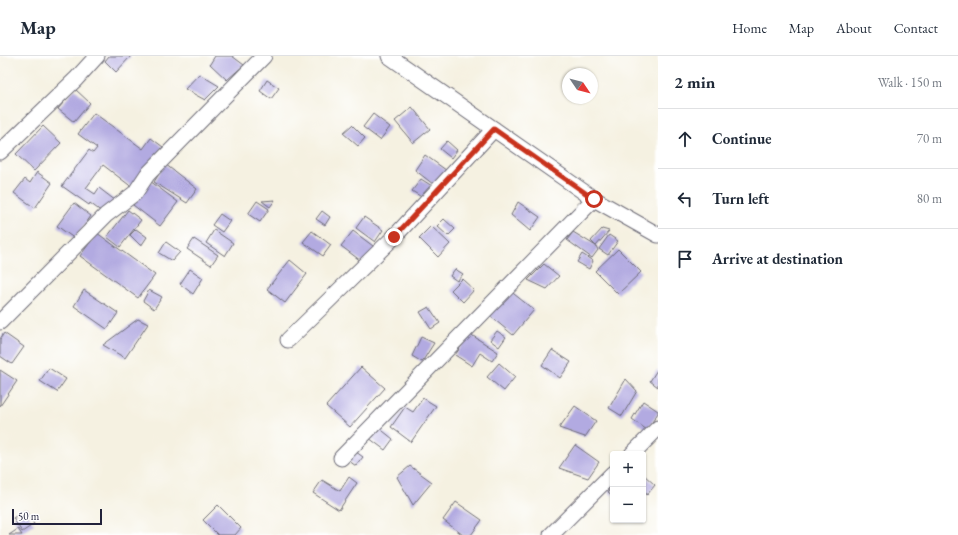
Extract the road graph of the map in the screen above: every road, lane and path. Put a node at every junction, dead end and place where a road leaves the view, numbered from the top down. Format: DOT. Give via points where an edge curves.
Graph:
graph roads {
  1 [pos="97,56"];
  2 [pos="264,56"];
  3 [pos="389,56"];
  4 [pos="494,129"];
  5 [pos="0,152"];
  6 [pos="594,199"];
  7 [pos="658,235"];
  8 [pos="0,322"];
  9 [pos="288,340"];
  10 [pos="658,428"];
  11 [pos="635,451"];
  12 [pos="341,458"];
  13 [pos="610,476"];
  14 [pos="551,535"];
  1 -- 5 [label="street"];
  2 -- 8 [label="street" via="147,175 135,193 106,215"];
  3 -- 4 [label="street"];
  4 -- 6 [label="street"];
  4 -- 9 [label="street" via="394,237"];
  6 -- 7 [label="street"];
  6 -- 12 [label="street"];
  10 -- 11 [label="street"];
  13 -- 14 [label="street"];
}
